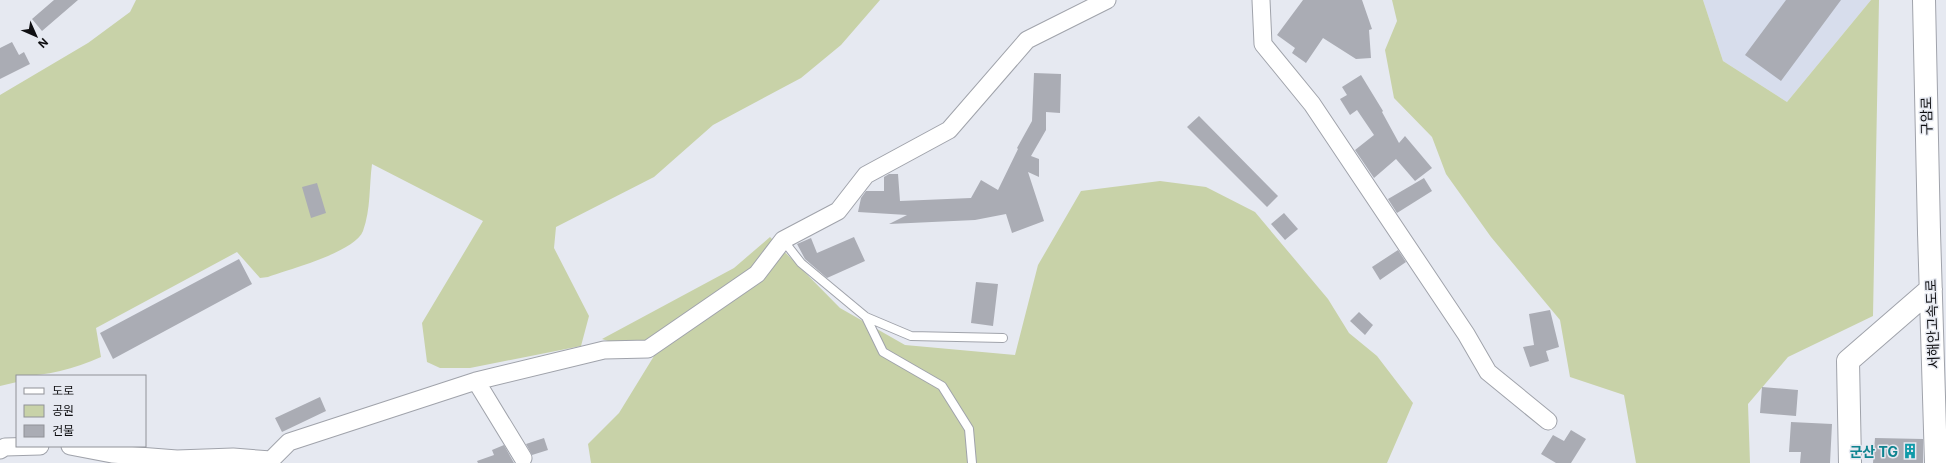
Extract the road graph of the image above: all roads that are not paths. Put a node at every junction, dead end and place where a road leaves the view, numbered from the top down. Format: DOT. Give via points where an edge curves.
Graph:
graph roads {
  1 [pos="1107,0"];
  2 [pos="1260,0"];
  3 [pos="1924,0"];
  4 [pos="1929,232"];
  5 [pos="783,240"];
  6 [pos="1931,289"];
  7 [pos="866,317"];
  8 [pos="1003,338"];
  9 [pos="476,381"];
  10 [pos="1548,421"];
  11 [pos="16,447"];
  12 [pos="75,447"];
  13 [pos="0,450"];
  14 [pos="523,458"];
  15 [pos="271,462"];
  16 [pos="972,463"];
  17 [pos="1850,463"];
  18 [pos="1936,463"];
  1 -- 5 [label="street" via="1026,40 949,130 866,175 838,211"];
  2 -- 10 [label="street" via="1263,44 1312,104 1466,334 1488,372"];
  3 -- 4 [label="main road, 구암로"];
  4 -- 6 [label="main road, 서해안고속도로"];
  5 -- 7 [label="lane" via="801,263"];
  5 -- 9 [label="street" via="757,274 648,349 604,350"];
  6 -- 17 [label="main road" via="1848,361"];
  6 -- 18 [label="main road, 서해안고속도로"];
  7 -- 8 [label="lane" via="911,336"];
  7 -- 16 [label="lane" via="883,352 942,386 969,429"];
  9 -- 14 [label="street"];
  9 -- 15 [label="street" via="289,442"];
  11 -- 13 [label="street"];
  12 -- 15 [label="street" via="112,454 177,459 232,457"];
}
